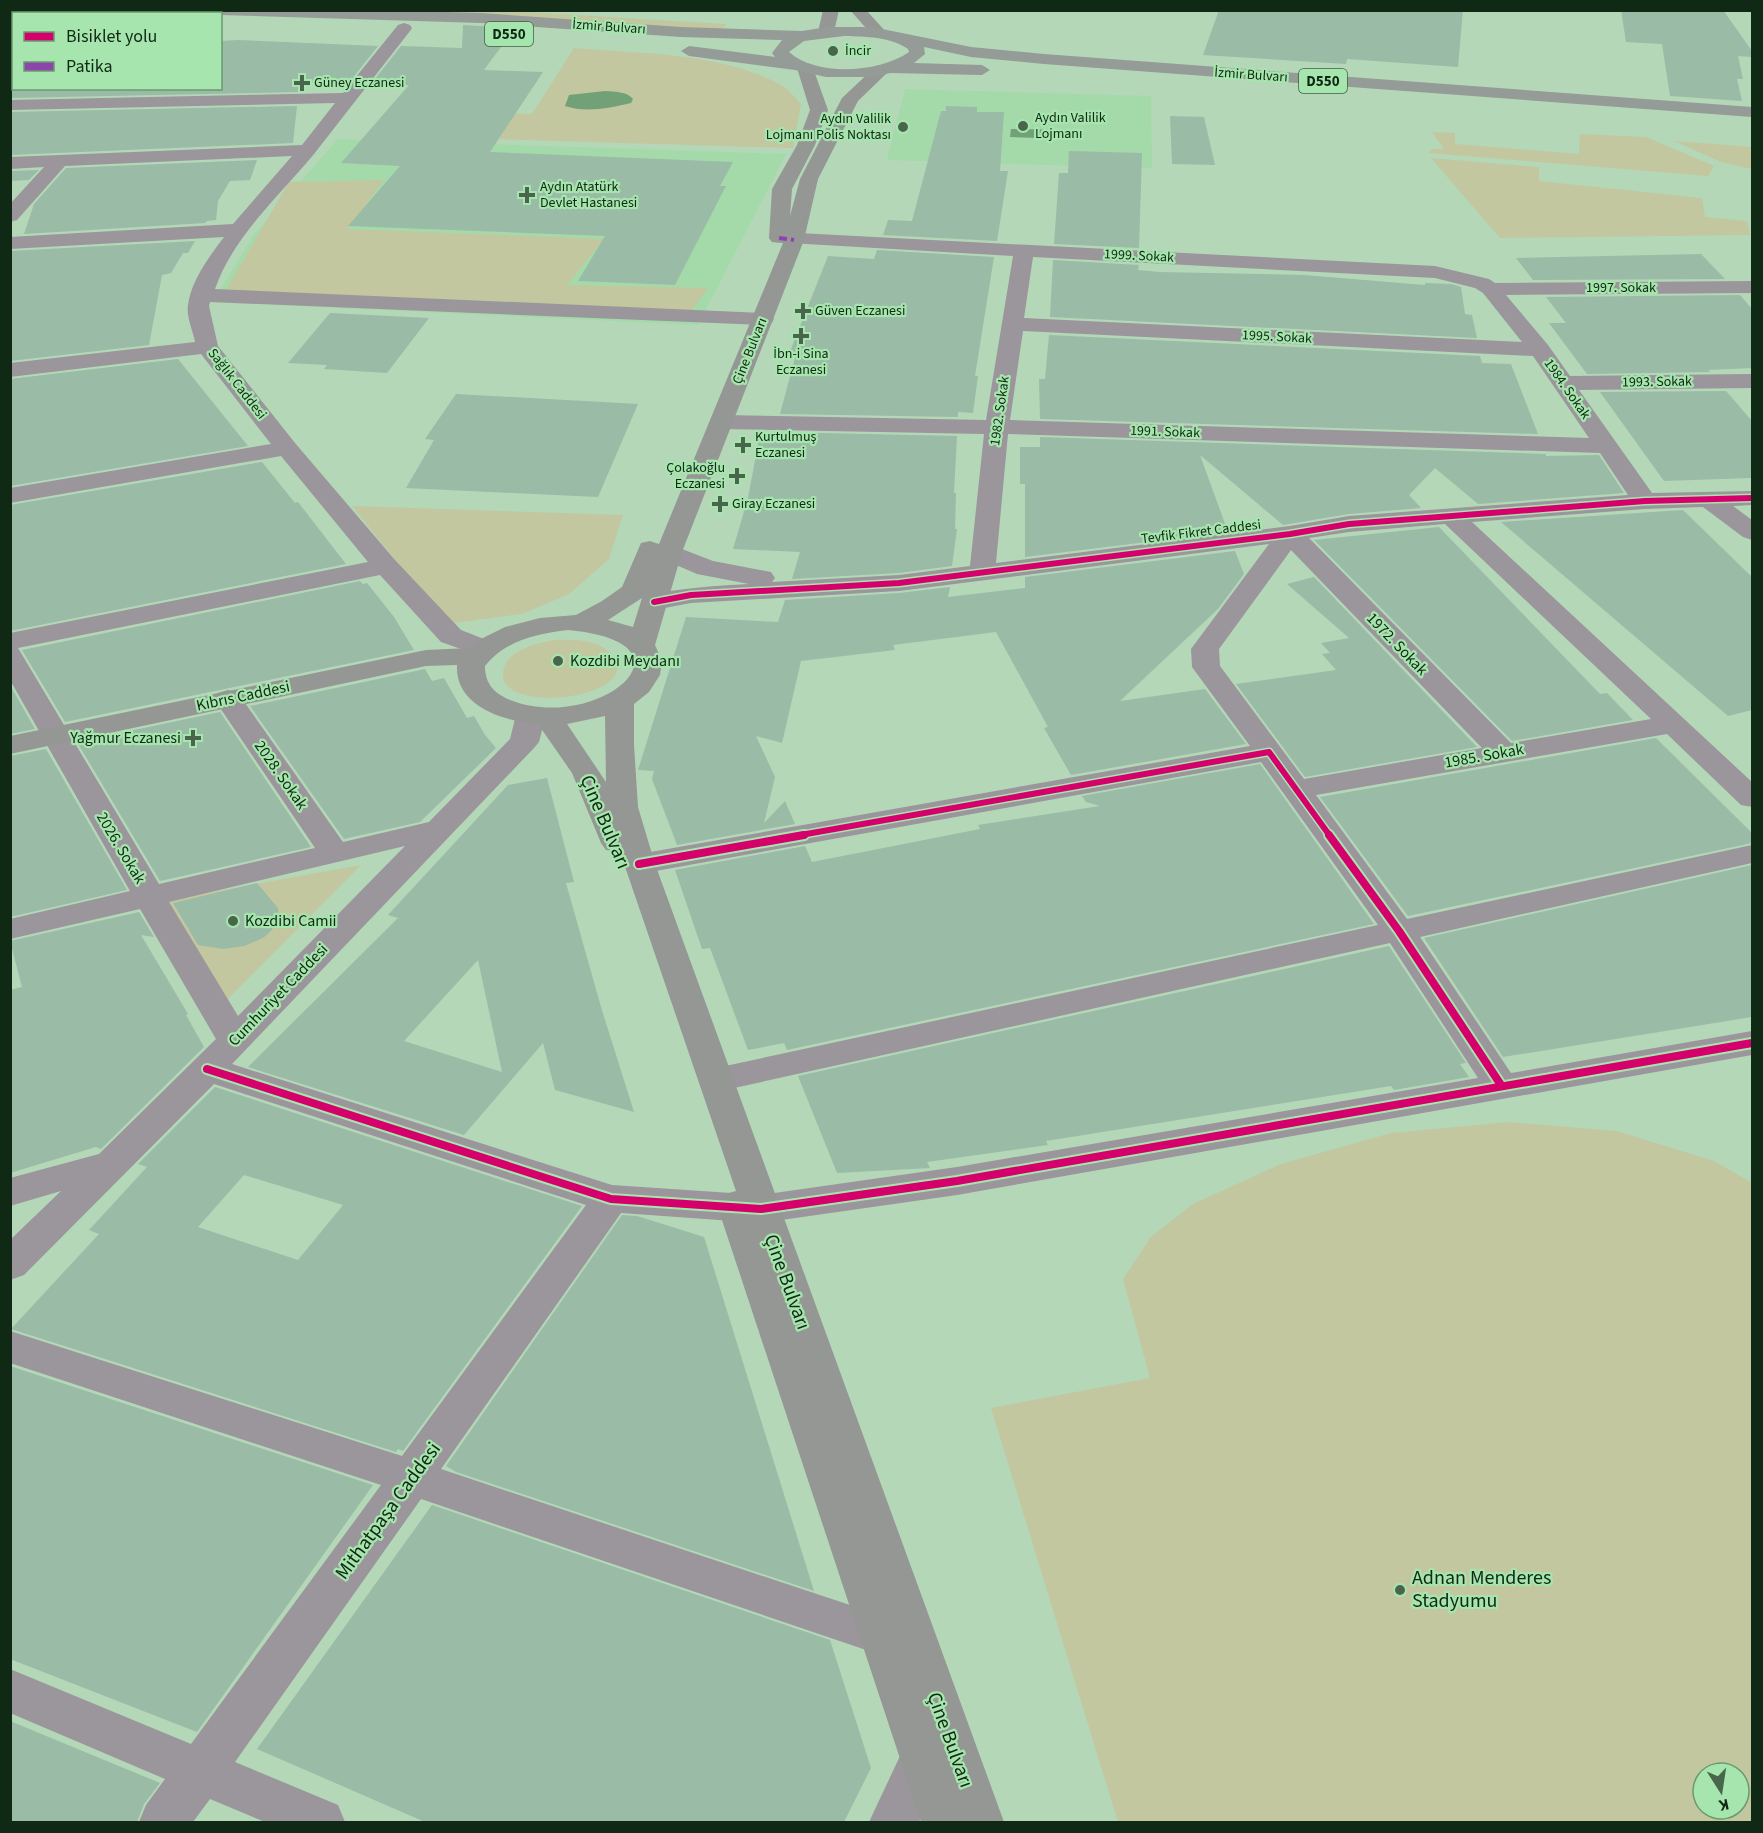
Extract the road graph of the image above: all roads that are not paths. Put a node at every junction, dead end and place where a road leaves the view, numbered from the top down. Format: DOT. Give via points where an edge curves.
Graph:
graph roads {
  1 [pos="194,10"];
  2 [pos="831,10"];
  3 [pos="857,10"];
  4 [pos="222,23"];
  5 [pos="404,28"];
  6 [pos="826,32"];
  7 [pos="887,35"];
  8 [pos="807,36"];
  9 [pos="635,45"];
  10 [pos="669,49"];
  11 [pos="800,67"];
  12 [pos="887,69"];
  13 [pos="346,98"];
  14 [pos="10,105"];
  15 [pos="1752,112"];
  16 [pos="1752,126"];
  17 [pos="307,150"];
  18 [pos="60,161"];
  19 [pos="10,163"];
  20 [pos="10,216"];
  21 [pos="239,230"];
  22 [pos="786,239"];
  23 [pos="10,243"];
  24 [pos="1024,250"];
  25 [pos="1486,286"];
  26 [pos="1752,287"];
  27 [pos="200,295"];
  28 [pos="754,319"];
  29 [pos="1013,324"];
  30 [pos="207,347"];
  31 [pos="1540,350"];
  32 [pos="10,370"];
  33 [pos="1752,381"];
  34 [pos="1562,383"];
  35 [pos="722,422"];
  36 [pos="997,427"];
  37 [pos="1607,446"];
  38 [pos="287,448"];
  39 [pos="10,496"];
  40 [pos="1752,498"];
  41 [pos="1708,499"];
  42 [pos="1645,501"];
  43 [pos="1451,516"];
  44 [pos="1752,532"];
  45 [pos="1290,534"];
  46 [pos="669,552"];
  47 [pos="386,566"];
  48 [pos="982,574"];
  49 [pos="811,587"];
  50 [pos="654,602"];
  51 [pos="581,623"];
  52 [pos="10,641"];
  53 [pos="641,646"];
  54 [pos="10,654"];
  55 [pos="477,656"];
  56 [pos="620,700"];
  57 [pos="231,703"];
  58 [pos="539,716"];
  59 [pos="1673,724"];
  60 [pos="58,740"];
  61 [pos="10,744"];
  62 [pos="1269,752"];
  63 [pos="1503,753"];
  64 [pos="10,756"];
  65 [pos="1296,789"];
  66 [pos="1752,798"];
  67 [pos="438,829"];
  68 [pos="334,852"];
  69 [pos="1752,854"];
  70 [pos="639,864"];
  71 [pos="150,896"];
  72 [pos="10,929"];
  73 [pos="1399,931"];
  74 [pos="234,1040"];
  75 [pos="1752,1043"];
  76 [pos="207,1069"];
  77 [pos="716,1080"];
  78 [pos="1501,1085"];
  79 [pos="110,1165"];
  80 [pos="10,1192"];
  81 [pos="611,1199"];
  82 [pos="749,1209"];
  83 [pos="10,1265"];
  84 [pos="10,1347"];
  85 [pos="413,1478"];
  86 [pos="881,1635"];
  87 [pos="10,1690"];
  88 [pos="925,1755"];
  89 [pos="200,1770"];
  90 [pos="164,1822"];
  91 [pos="320,1822"];
  92 [pos="894,1822"];
  93 [pos="946,1822"];
  94 [pos="979,1822"];
  1 -- 8 [label="highway, İzmir Bulvarı / D550" via="481,18"];
  2 -- 6 [label="main road"];
  3 -- 7 [label="main road"];
  4 -- 5 [label="highway, İzmir Bulvarı / D550"];
  5 -- 9 [label="highway, İzmir Bulvarı / D550"];
  5 -- 13 [label="street, Sağlık Caddesi"];
  6 -- 7 [label="highway, D550"];
  6 -- 8 [label="highway, D550"];
  7 -- 12 [label="highway, D550" via="908,41 916,47 917,54"];
  7 -- 15 [label="highway, İzmir Bulvarı / D550" via="971,52 1044,59"];
  8 -- 11 [label="highway, D550" via="783,46 780,53 784,60"];
  10 -- 11 [label="highway, D550"];
  11 -- 12 [label="highway, D550" via="835,73"];
  11 -- 22 [label="main road, Çine Bulvarı" via="819,110 806,145 782,189"];
  12 -- 16 [label="highway, İzmir Bulvarı / D550" via="1048,74"];
  12 -- 22 [label="main road, Çine Bulvarı" via="851,98 809,179"];
  13 -- 14 [label="street"];
  13 -- 17 [label="street, Sağlık Caddesi"];
  17 -- 18 [label="street"];
  17 -- 21 [label="street, Sağlık Caddesi"];
  18 -- 19 [label="street"];
  18 -- 20 [label="street"];
  21 -- 23 [label="street"];
  21 -- 27 [label="street, Sağlık Caddesi" via="212,268"];
  22 -- 24 [label="street, 1999. Sokak"];
  22 -- 28 [label="main road, Çine Bulvarı"];
  24 -- 25 [label="street, 1999. Sokak" via="1435,272"];
  24 -- 29 [label="street, 1982. Sokak"];
  25 -- 26 [label="street, 1997. Sokak"];
  25 -- 31 [label="street, 1984. Sokak"];
  27 -- 28 [label="street"];
  27 -- 30 [label="street, Sağlık Caddesi" via="198,306"];
  28 -- 35 [label="main road, Çine Bulvarı"];
  28 -- 51 [label="main road, Çine Bulvarı" via="634,591"];
  29 -- 31 [label="street, 1995. Sokak"];
  29 -- 36 [label="street, 1982. Sokak"];
  30 -- 32 [label="street"];
  30 -- 38 [label="street, Sağlık Caddesi"];
  31 -- 34 [label="street, 1984. Sokak"];
  33 -- 34 [label="street, 1993. Sokak"];
  34 -- 37 [label="street, 1984. Sokak"];
  35 -- 36 [label="street, 1991. Sokak"];
  35 -- 46 [label="main road, Çine Bulvarı"];
  36 -- 37 [label="street, 1991. Sokak"];
  36 -- 48 [label="street, 1982. Sokak"];
  37 -- 42 [label="street, 1984. Sokak"];
  38 -- 39 [label="street"];
  38 -- 47 [label="street, Sağlık Caddesi"];
  40 -- 41 [label="street, Tevfik Fikret Caddesi"];
  41 -- 42 [label="street, Tevfik Fikret Caddesi"];
  41 -- 44 [label="street"];
  42 -- 43 [label="street, Tevfik Fikret Caddesi"];
  43 -- 45 [label="street, Tevfik Fikret Caddesi" via="1349,524"];
  43 -- 59 [label="street"];
  45 -- 48 [label="street, Tevfik Fikret Caddesi"];
  45 -- 62 [label="street" via="1204,649 1206,667"];
  45 -- 63 [label="street, 1972. Sokak"];
  46 -- 49 [label="street, Tevfik Fikret Caddesi" via="706,568"];
  46 -- 50 [label="main road, Çine Bulvarı"];
  47 -- 52 [label="street"];
  47 -- 55 [label="street, Sağlık Caddesi" via="451,636"];
  48 -- 49 [label="street, Tevfik Fikret Caddesi"];
  49 -- 50 [label="street, Tevfik Fikret Caddesi" via="691,595"];
  50 -- 53 [label="main road, Çine Bulvarı"];
  51 -- 53 [label="main road" via="619,631"];
  51 -- 55 [label="main road" via="514,632"];
  53 -- 56 [label="main road" via="648,655 648,671 639,686"];
  54 -- 60 [label="street, 2026. Sokak"];
  55 -- 57 [label="main road, Kıbrıs Caddesi" via="426,658"];
  55 -- 58 [label="main road" via="473,686 485,699 504,709"];
  56 -- 58 [label="main road" via="593,710"];
  56 -- 70 [label="main road, Çine Bulvarı" via="623,807"];
  57 -- 60 [label="main road, Kıbrıs Caddesi"];
  57 -- 68 [label="street, 2028. Sokak"];
  58 -- 67 [label="street, Cumhuriyet Caddesi" via="524,742"];
  58 -- 82 [label="main road, Çine Bulvarı" via="587,773 617,842"];
  59 -- 63 [label="street, 1985. Sokak"];
  59 -- 66 [label="street"];
  60 -- 61 [label="main road, Kıbrıs Caddesi"];
  60 -- 64 [label="main road, Kıbrıs Caddesi"];
  60 -- 71 [label="street, 2026. Sokak"];
  62 -- 65 [label="street"];
  62 -- 70 [label="street"];
  63 -- 65 [label="street, 1985. Sokak"];
  65 -- 73 [label="street"];
  67 -- 68 [label="street"];
  67 -- 74 [label="street, Cumhuriyet Caddesi"];
  68 -- 71 [label="street"];
  69 -- 73 [label="street"];
  70 -- 77 [label="main road, Çine Bulvarı"];
  71 -- 72 [label="street"];
  71 -- 74 [label="street, 2026. Sokak"];
  73 -- 77 [label="street"];
  73 -- 78 [label="street"];
  74 -- 76 [label="street, Cumhuriyet Caddesi"];
  75 -- 78 [label="street"];
  76 -- 79 [label="street, Cumhuriyet Caddesi"];
  76 -- 81 [label="street"];
  77 -- 82 [label="main road, Çine Bulvarı"];
  78 -- 82 [label="street" via="957,1181"];
  79 -- 80 [label="street"];
  79 -- 83 [label="street, Cumhuriyet Caddesi"];
  81 -- 82 [label="street"];
  81 -- 85 [label="street, Mithatpaşa Caddesi"];
  82 -- 86 [label="main road, Çine Bulvarı"];
  82 -- 94 [label="main road, Çine Bulvarı"];
  84 -- 85 [label="street"];
  85 -- 86 [label="street"];
  85 -- 89 [label="street, Mithatpaşa Caddesi"];
  86 -- 88 [label="main road, Çine Bulvarı"];
  87 -- 89 [label="street"];
  88 -- 92 [label="street"];
  88 -- 93 [label="main road, Çine Bulvarı"];
  89 -- 90 [label="street, Mithatpaşa Caddesi"];
  89 -- 91 [label="street"];
}
